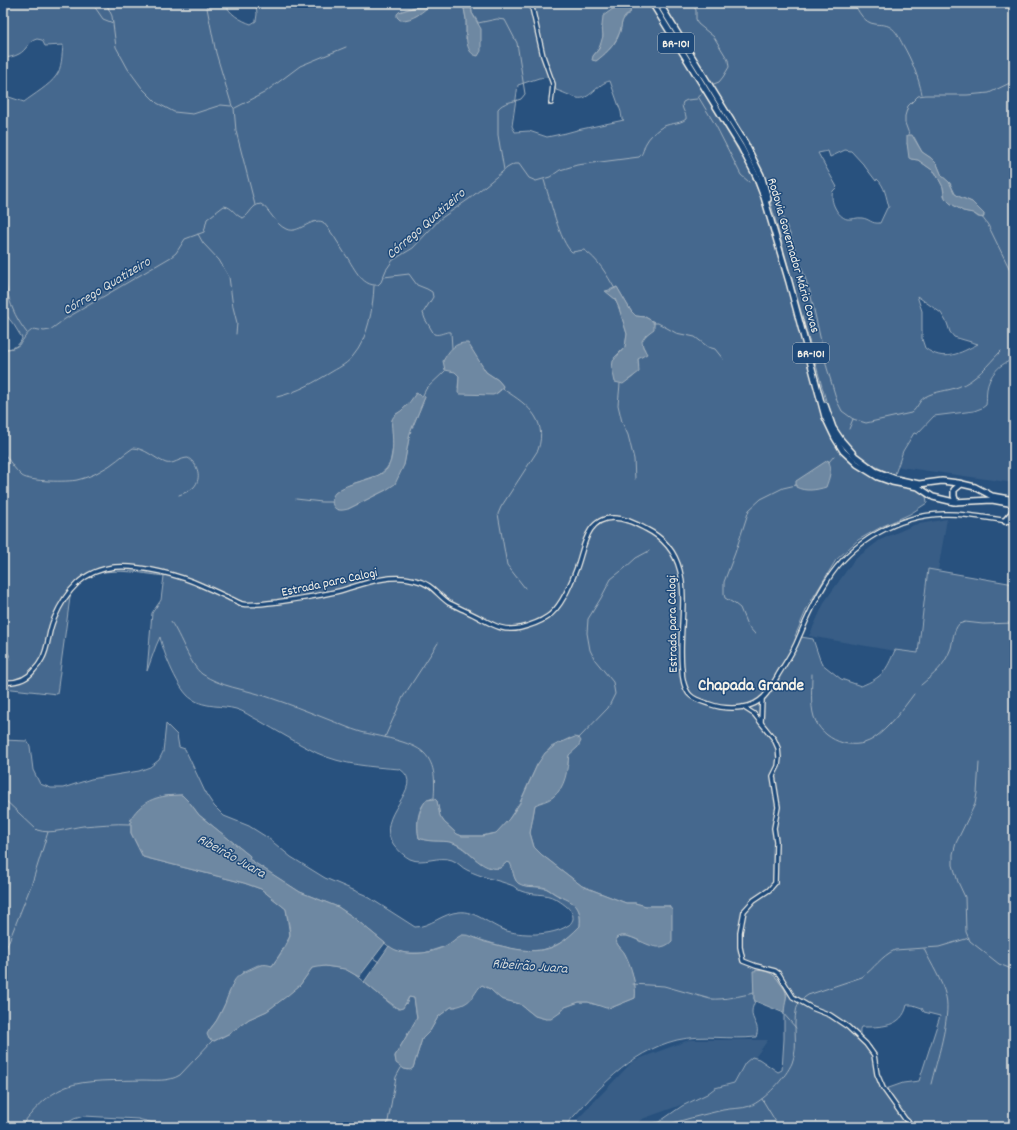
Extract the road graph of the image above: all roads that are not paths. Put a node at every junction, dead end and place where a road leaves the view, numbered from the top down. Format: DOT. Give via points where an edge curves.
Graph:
graph roads {
  1 [pos="531,3"];
  2 [pos="652,3"];
  3 [pos="659,3"];
  4 [pos="551,103"];
  5 [pos="961,484"];
  6 [pos="956,502"];
  7 [pos="1014,502"];
  8 [pos="1013,515"];
  9 [pos="1005,521"];
  10 [pos="1014,522"];
  11 [pos="3,682"];
  12 [pos="762,699"];
  13 [pos="743,707"];
  14 [pos="761,722"];
  15 [pos="914,1127"];
  1 -- 4 [label="street" via="543,56 553,84"];
  2 -- 6 [label="highway, Rodovia Governador Mário Covas / BR-101" via="756,176 789,282 823,410 843,451 869,472 892,482 918,488 933,497"];
  3 -- 5 [label="highway, Rodovia Governador Mário Covas / BR-101" via="745,143 761,175 826,409 836,433 855,456 870,468 885,475 919,484 942,481"];
  5 -- 6 [label="highway" via="954,490"];
  5 -- 7 [label="highway, Rodovia Governador Mário Covas / BR-101"];
  6 -- 7 [label="highway, BR-101"];
  7 -- 8 [label="highway"];
  8 -- 9 [label="highway"];
  9 -- 10 [label="street"];
  9 -- 12 [label="street" via="963,514 924,516 883,530 853,550 827,581 795,647"];
  11 -- 13 [label="street, Estrada para Calogi" via="14,683 30,676 43,658 53,620 74,585 91,573 114,567 147,569 189,579 241,604 299,599 339,591 373,580 413,579 431,586 449,603 492,626 507,630 521,628 548,617 559,605 591,528 602,520 614,518 627,520 651,532 675,554 680,568 684,600 680,656 683,679 689,695 719,708"];
  12 -- 13 [label="street, Estrada para Calogi"];
  12 -- 14 [label="street"];
  13 -- 14 [label="street"];
  14 -- 15 [label="street" via="774,739 779,758 773,776 778,807 774,828 775,883 754,900 742,915 740,947 743,961 775,971 793,997 830,1015 866,1044 874,1055 877,1074 883,1088"];
}
